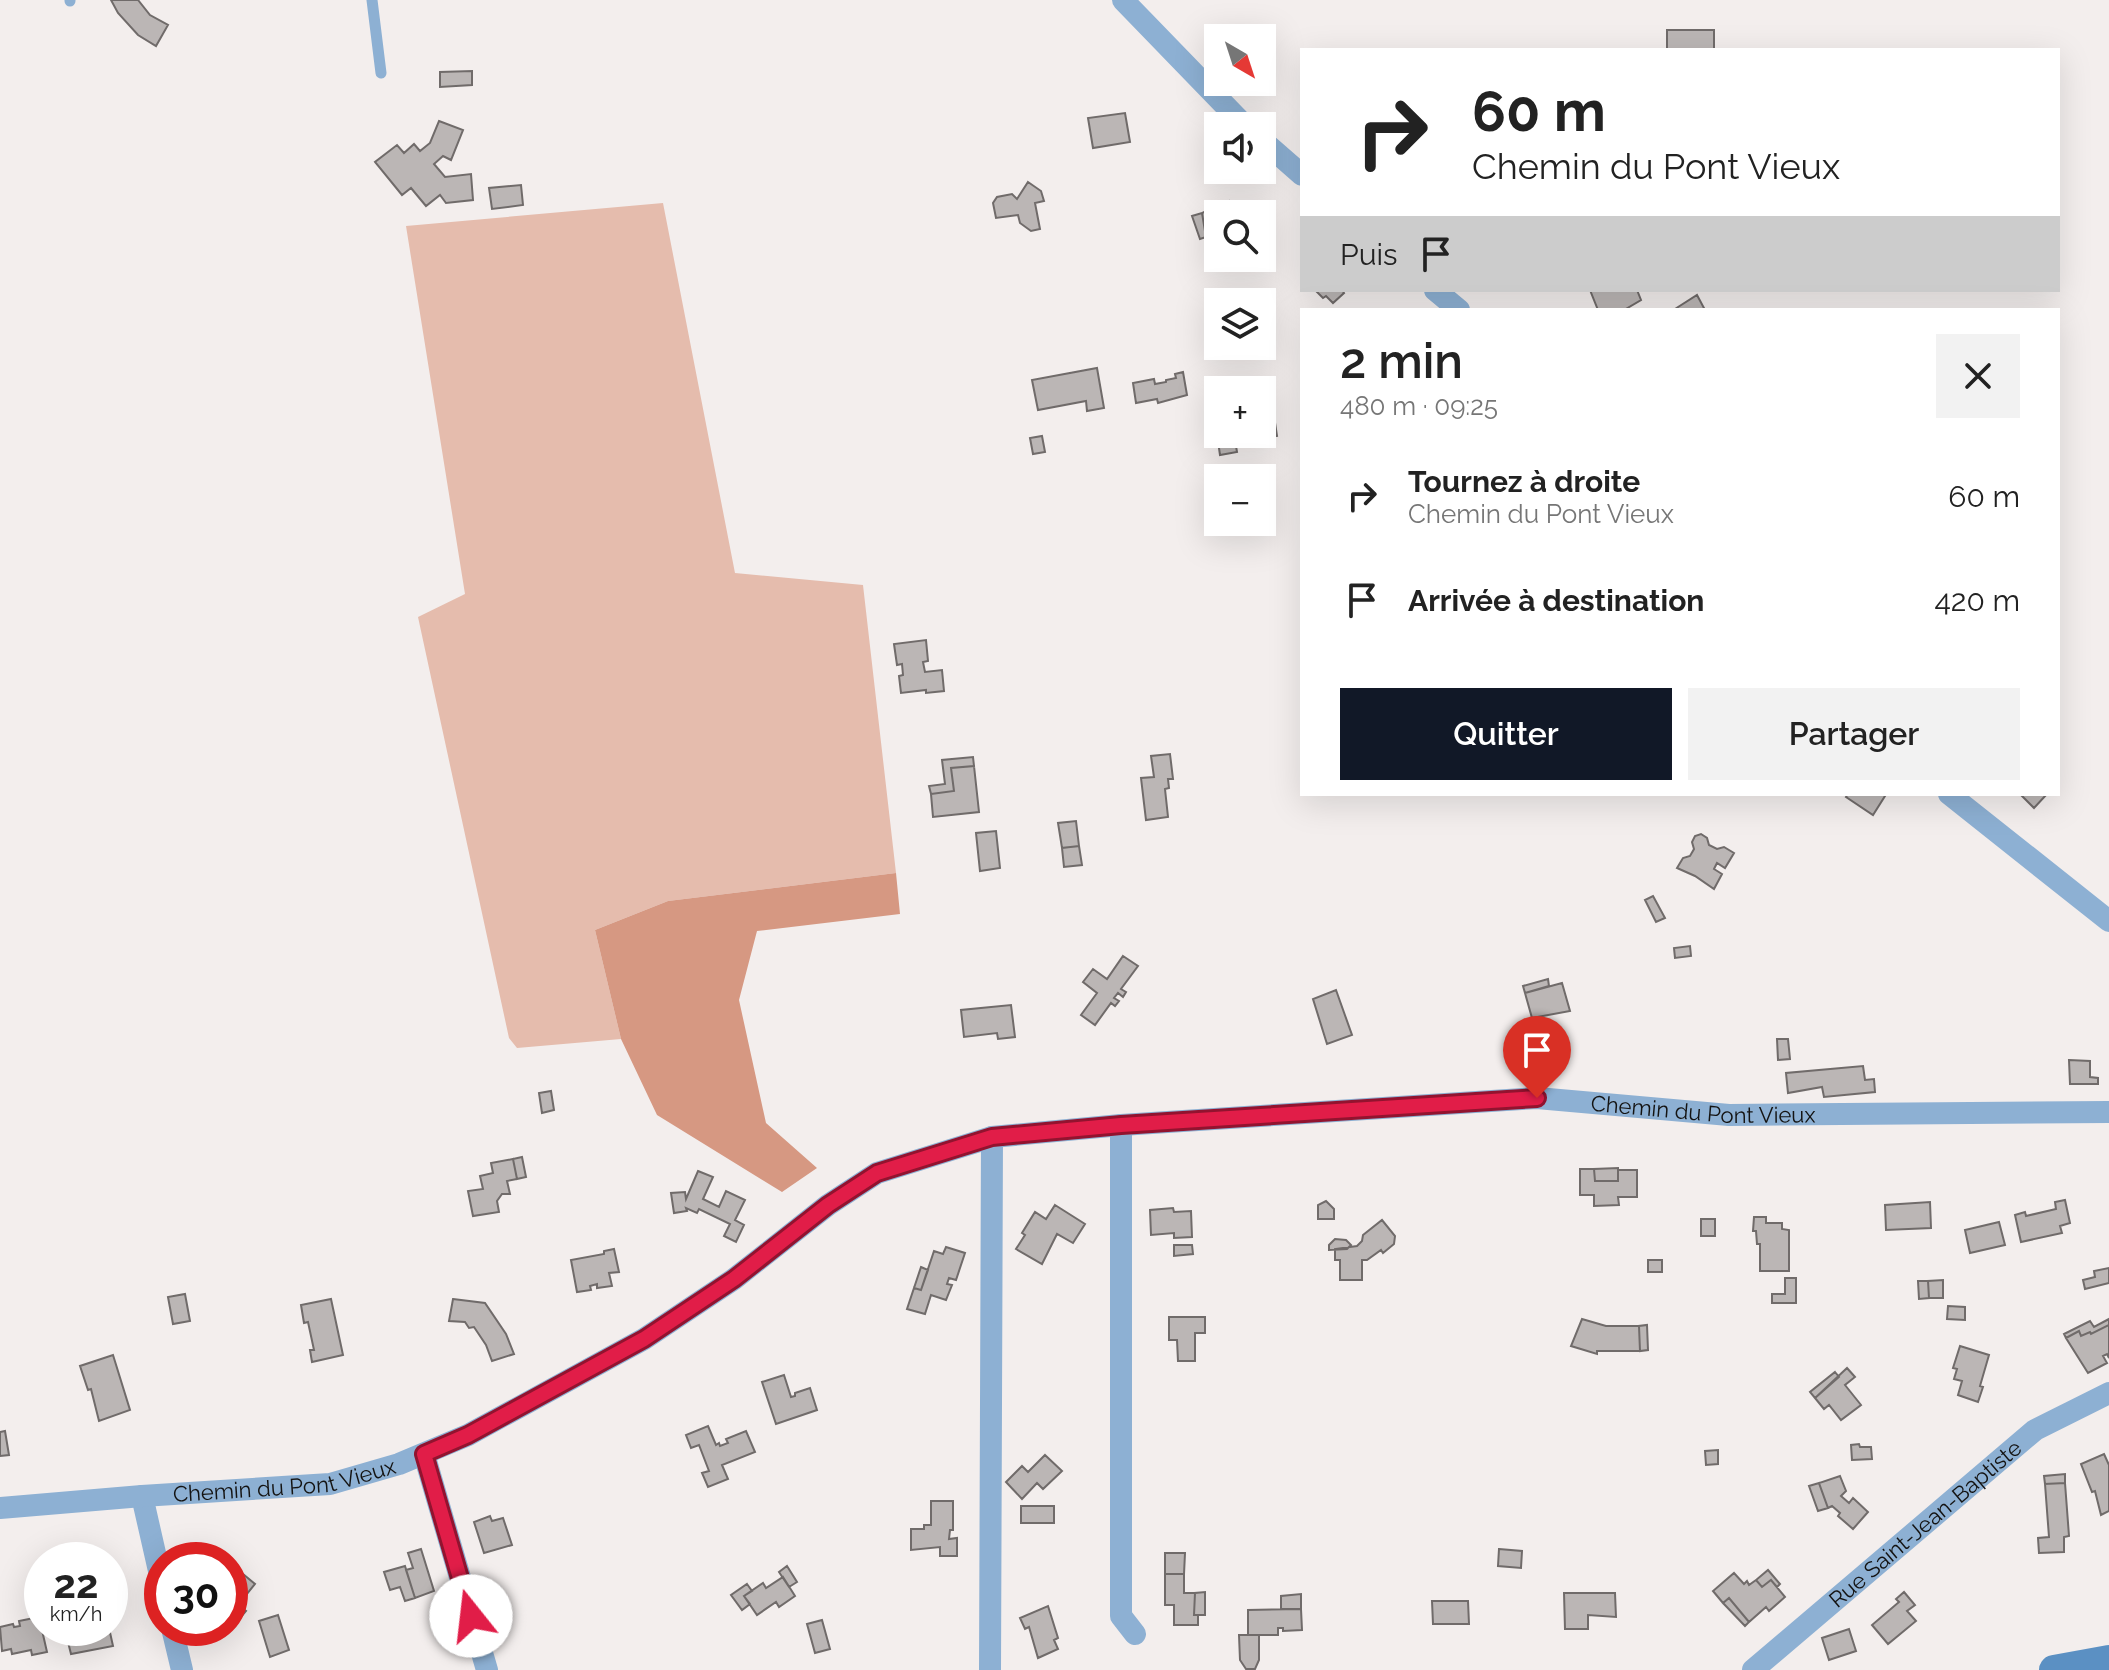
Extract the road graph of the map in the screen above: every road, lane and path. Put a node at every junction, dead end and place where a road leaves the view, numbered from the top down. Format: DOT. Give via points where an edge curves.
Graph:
graph roads {
  1 [pos="372,0"];
  2 [pos="1123,0"];
  3 [pos="381,73"];
  4 [pos="1231,112"];
  5 [pos="1276,152"];
  6 [pos="1300,173"];
  7 [pos="1437,292"];
  8 [pos="1457,308"];
  9 [pos="1952,796"];
  10 [pos="2109,921"];
  11 [pos="2109,1112"];
  12 [pos="1121,1125"];
  13 [pos="992,1137"];
  14 [pos="2109,1393"];
  15 [pos="424,1454"];
  16 [pos="142,1496"];
  17 [pos="0,1508"];
  18 [pos="152,1542"];
  19 [pos="1135,1634"];
  20 [pos="176,1646"];
  21 [pos="2109,1660"];
  22 [pos="182,1670"];
  23 [pos="487,1670"];
  24 [pos="990,1670"];
  25 [pos="1753,1670"];
  26 [pos="2054,1670"];
  1 -- 3 [label="lane"];
  2 -- 4 [label="street"];
  5 -- 6 [label="street"];
  7 -- 8 [label="street"];
  9 -- 10 [label="street"];
  11 -- 12 [label="street, Chemin du Pont Vieux" via="1729,1115 1537,1098"];
  12 -- 13 [label="street, Chemin du Pont Vieux"];
  12 -- 19 [label="street" via="1121,1616"];
  13 -- 15 [label="street, Chemin du Pont Vieux" via="877,1173 644,1339"];
  13 -- 24 [label="street"];
  14 -- 25 [label="street, Rue Saint-Jean-Baptiste" via="2035,1430"];
  15 -- 16 [label="street, Chemin du Pont Vieux" via="330,1484"];
  15 -- 23 [label="street"];
  16 -- 17 [label="street, Chemin du Pont Vieux"];
  16 -- 18 [label="street"];
  20 -- 22 [label="street"];
  21 -- 26 [label="main road"];
}
